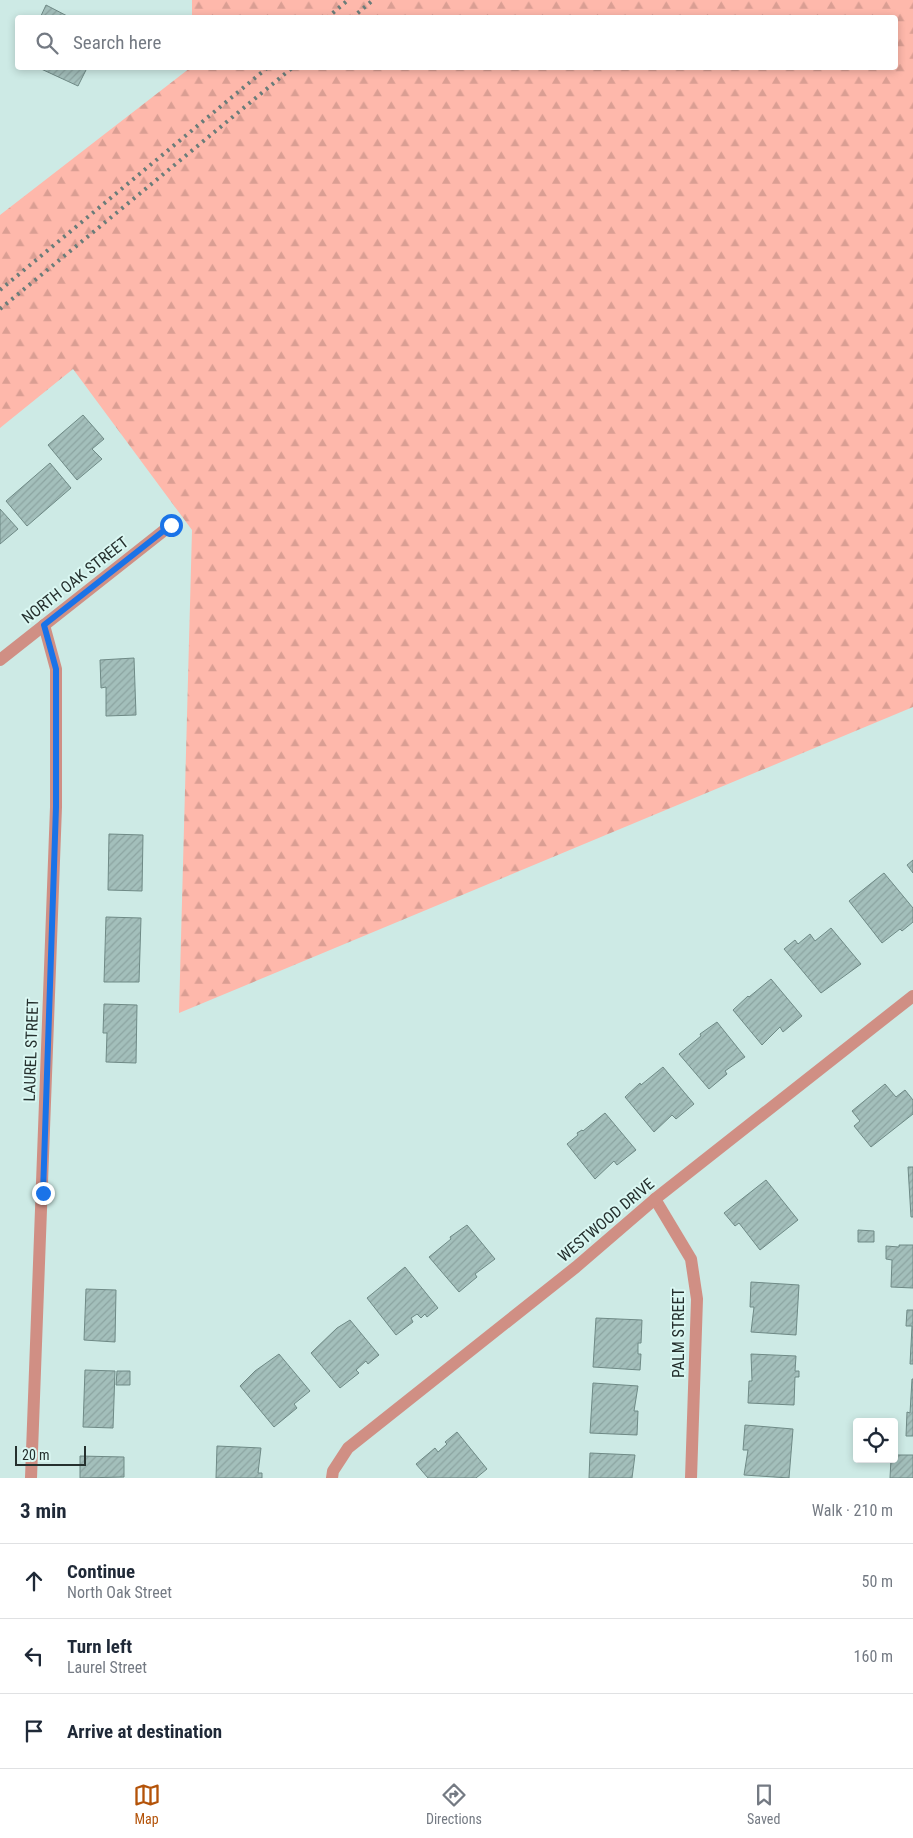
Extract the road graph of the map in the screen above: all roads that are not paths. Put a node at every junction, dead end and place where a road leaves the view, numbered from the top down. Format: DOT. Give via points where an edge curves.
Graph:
graph roads {
  1 [pos="171,525"];
  2 [pos="44,625"];
  3 [pos="0,660"];
  4 [pos="911,1002"];
  5 [pos="655,1199"];
  6 [pos="32,1478"];
  7 [pos="332,1478"];
  8 [pos="691,1478"];
  1 -- 2 [label="street, NORTH OAK STREET"];
  2 -- 3 [label="street, NORTH OAK STREET"];
  2 -- 6 [label="street, LAUREL STREET" via="56,669 56,807"];
  4 -- 5 [label="street, WESTWOOD DRIVE"];
  5 -- 7 [label="street, WESTWOOD DRIVE" via="576,1267 348,1448"];
  5 -- 8 [label="street, PALM STREET" via="691,1259 697,1299"];
}
